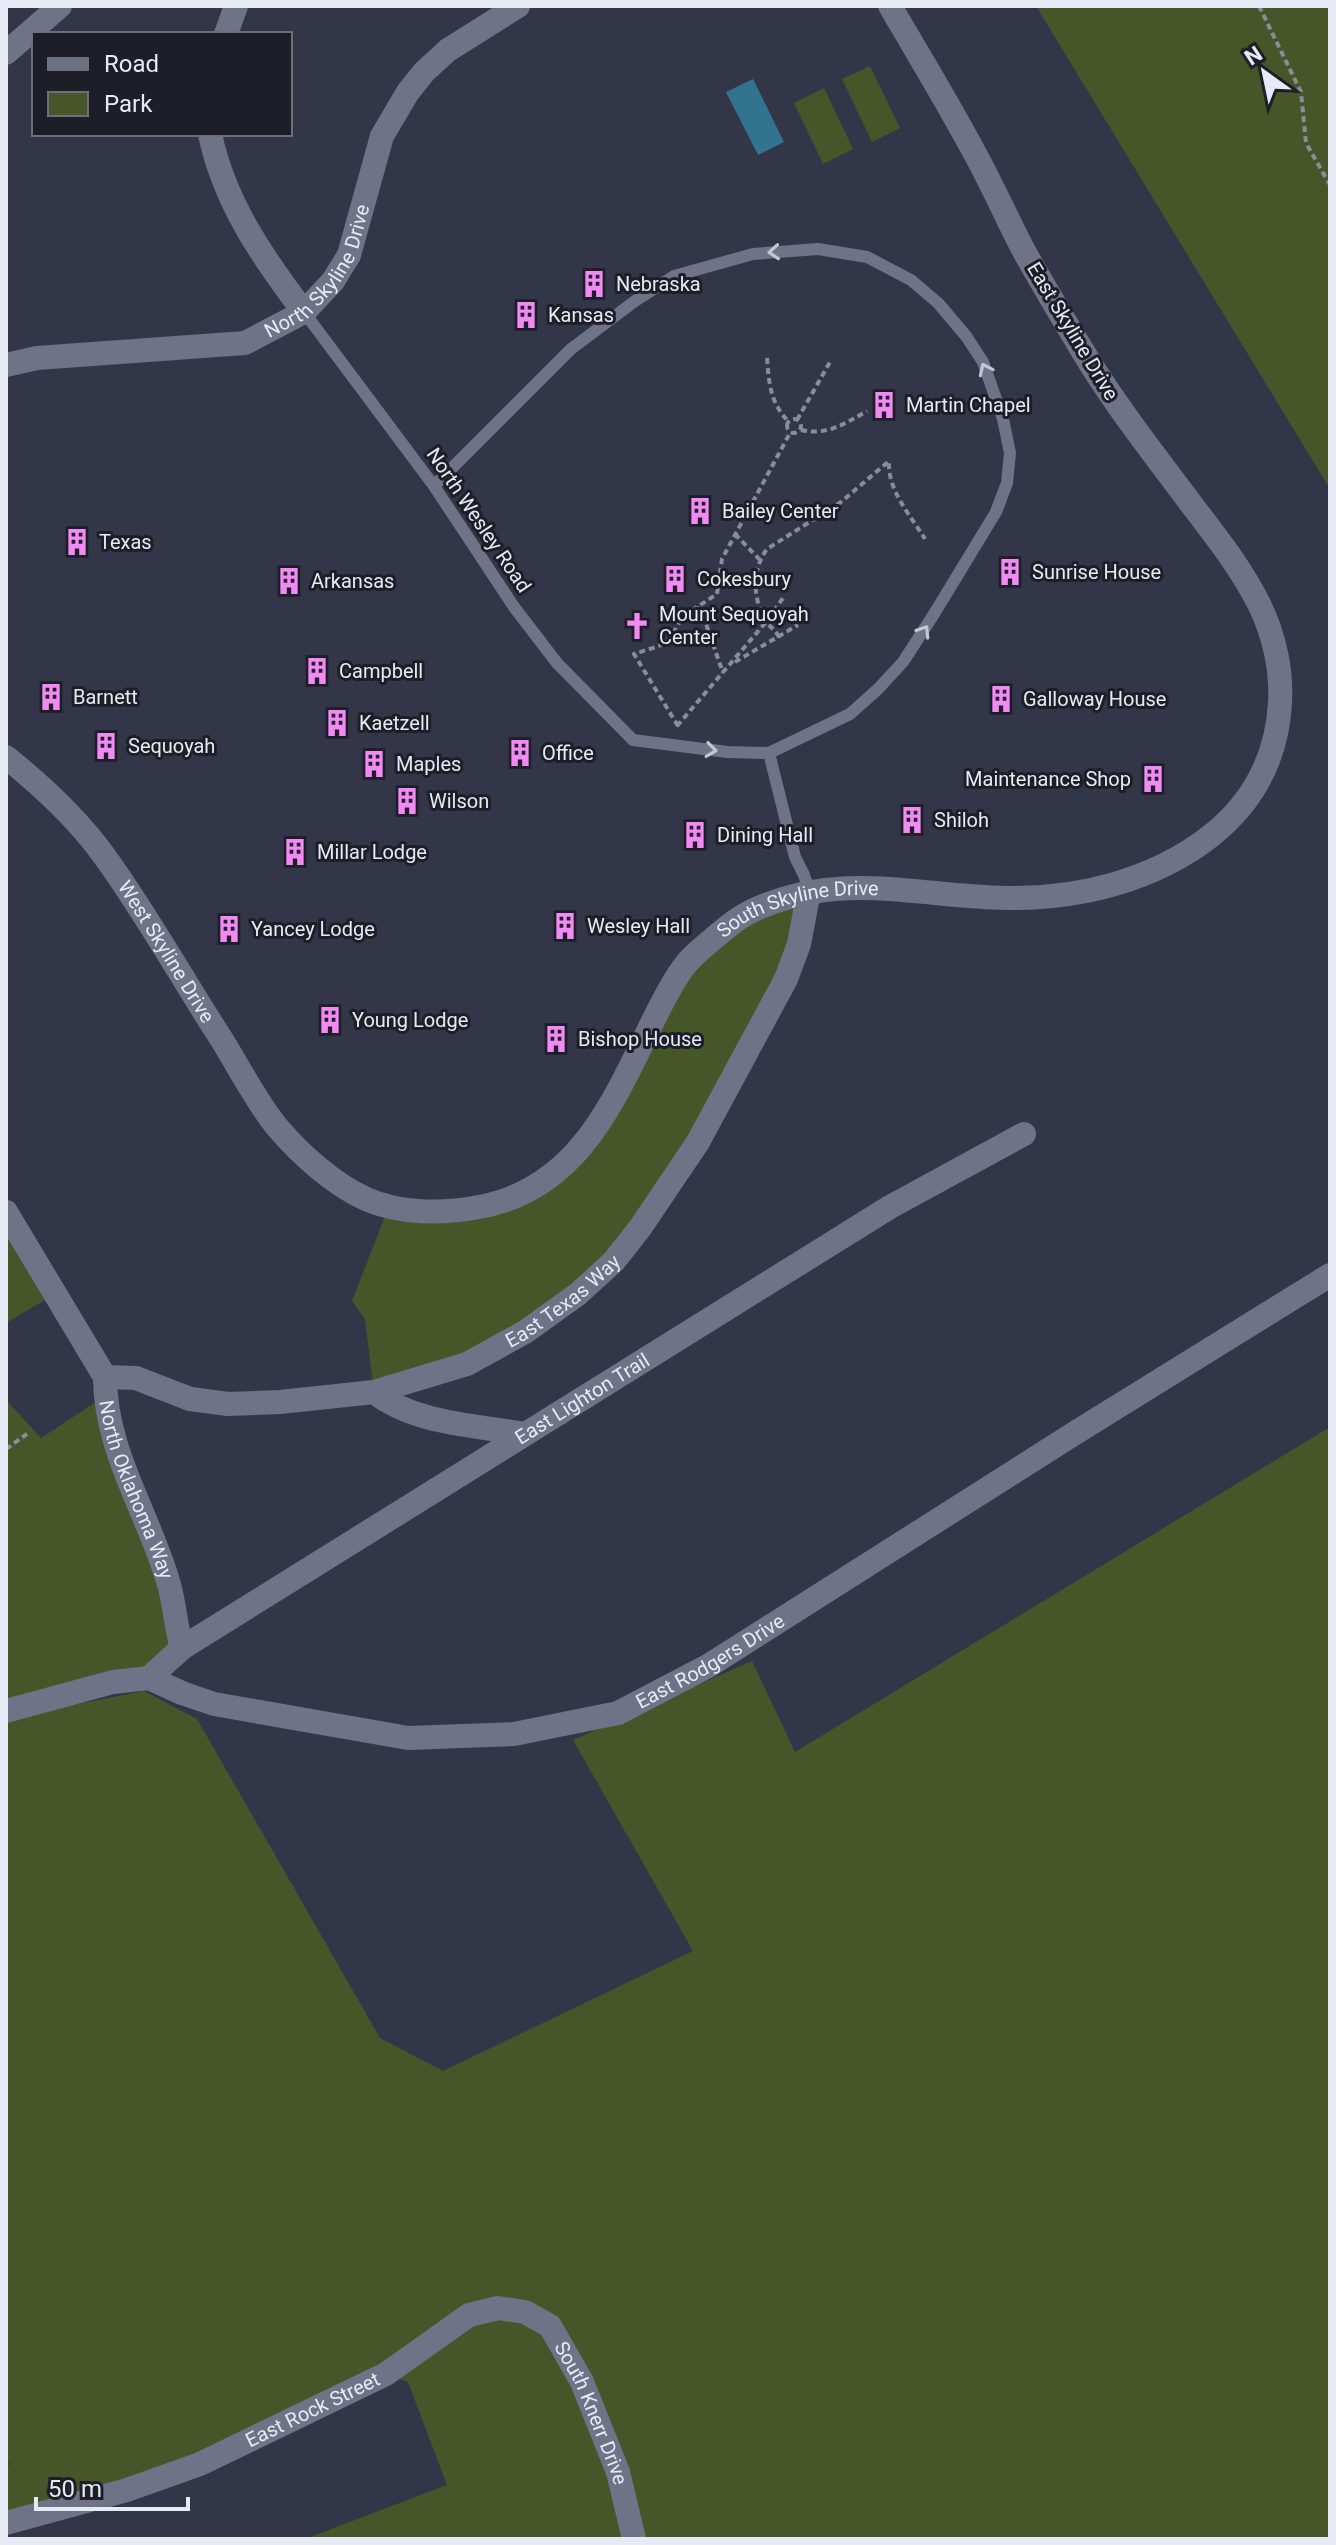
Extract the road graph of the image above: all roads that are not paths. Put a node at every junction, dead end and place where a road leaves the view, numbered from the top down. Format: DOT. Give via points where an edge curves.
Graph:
graph roads {
  1 [pos="60,6"];
  2 [pos="236,6"];
  3 [pos="518,6"];
  4 [pos="890,6"];
  5 [pos="227,32"];
  6 [pos="6,53"];
  7 [pos="210,136"];
  8 [pos="304,312"];
  9 [pos="6,365"];
  10 [pos="434,486"];
  11 [pos="1274,643"];
  12 [pos="769,753"];
  13 [pos="6,757"];
  14 [pos="809,891"];
  15 [pos="1024,1134"];
  16 [pos="310,1160"];
  17 [pos="6,1212"];
  18 [pos="1330,1275"];
  19 [pos="105,1377"];
  20 [pos="374,1392"];
  21 [pos="524,1434"];
  22 [pos="182,1648"];
  23 [pos="149,1678"];
  24 [pos="6,1711"];
  25 [pos="469,2315"];
  26 [pos="6,2523"];
  27 [pos="634,2539"];
  1 -- 6 [label="street"];
  2 -- 5 [label="street"];
  3 -- 8 [label="street, North Skyline Drive" via="448,50 408,92 382,136 349,255"];
  4 -- 11 [label="street, East Skyline Drive" via="1091,364 1244,577"];
  7 -- 8 [label="street" via="225,184 249,234"];
  8 -- 9 [label="street, North Skyline Drive" via="245,343 37,358"];
  8 -- 10 [label="lane, North Wesley Road"];
  10 -- 12 [label="lane, North Wesley Road, one-way" via="557,663 633,740"];
  12 -- 10 [label="lane, one-way" via="850,714 903,662 996,512 1007,483 1010,453 983,362 938,303 911,280 867,257 818,249 753,254 674,276 571,349"];
  11 -- 14 [label="street, South Skyline Drive" via="1280,707 1273,750 1253,794 1195,848 1100,889 1054,897 1004,898 872,886"];
  12 -- 14 [label="lane"];
  13 -- 16 [label="street, West Skyline Drive" via="104,856 277,1126"];
  14 -- 16 [label="street, South Skyline Drive" via="753,910 687,962 595,1131 564,1166 536,1186 497,1204 454,1212 412,1211 370,1201"];
  14 -- 20 [label="street, East Texas Way" via="786,979 698,1142 614,1261 536,1324 467,1364"];
  15 -- 21 [label="street, East Lighton Trail" via="916,1192"];
  17 -- 19 [label="street, North Oklahoma Way"];
  18 -- 23 [label="street, East Rodgers Drive" via="708,1666 618,1713 514,1734 408,1738 214,1704"];
  19 -- 20 [label="street, East Texas Way" via="136,1378 190,1399 228,1404"];
  19 -- 22 [label="street, North Oklahoma Way" via="111,1433 170,1589"];
  20 -- 21 [label="street" via="413,1414"];
  21 -- 22 [label="street, East Lighton Trail"];
  22 -- 23 [label="street, East Lighton Trail"];
  23 -- 24 [label="street" via="113,1682"];
  25 -- 26 [label="street, East Rock Street" via="386,2374 200,2464"];
  25 -- 27 [label="street, South Knerr Drive" via="498,2308 525,2312 550,2326 582,2382 608,2446"];
}
